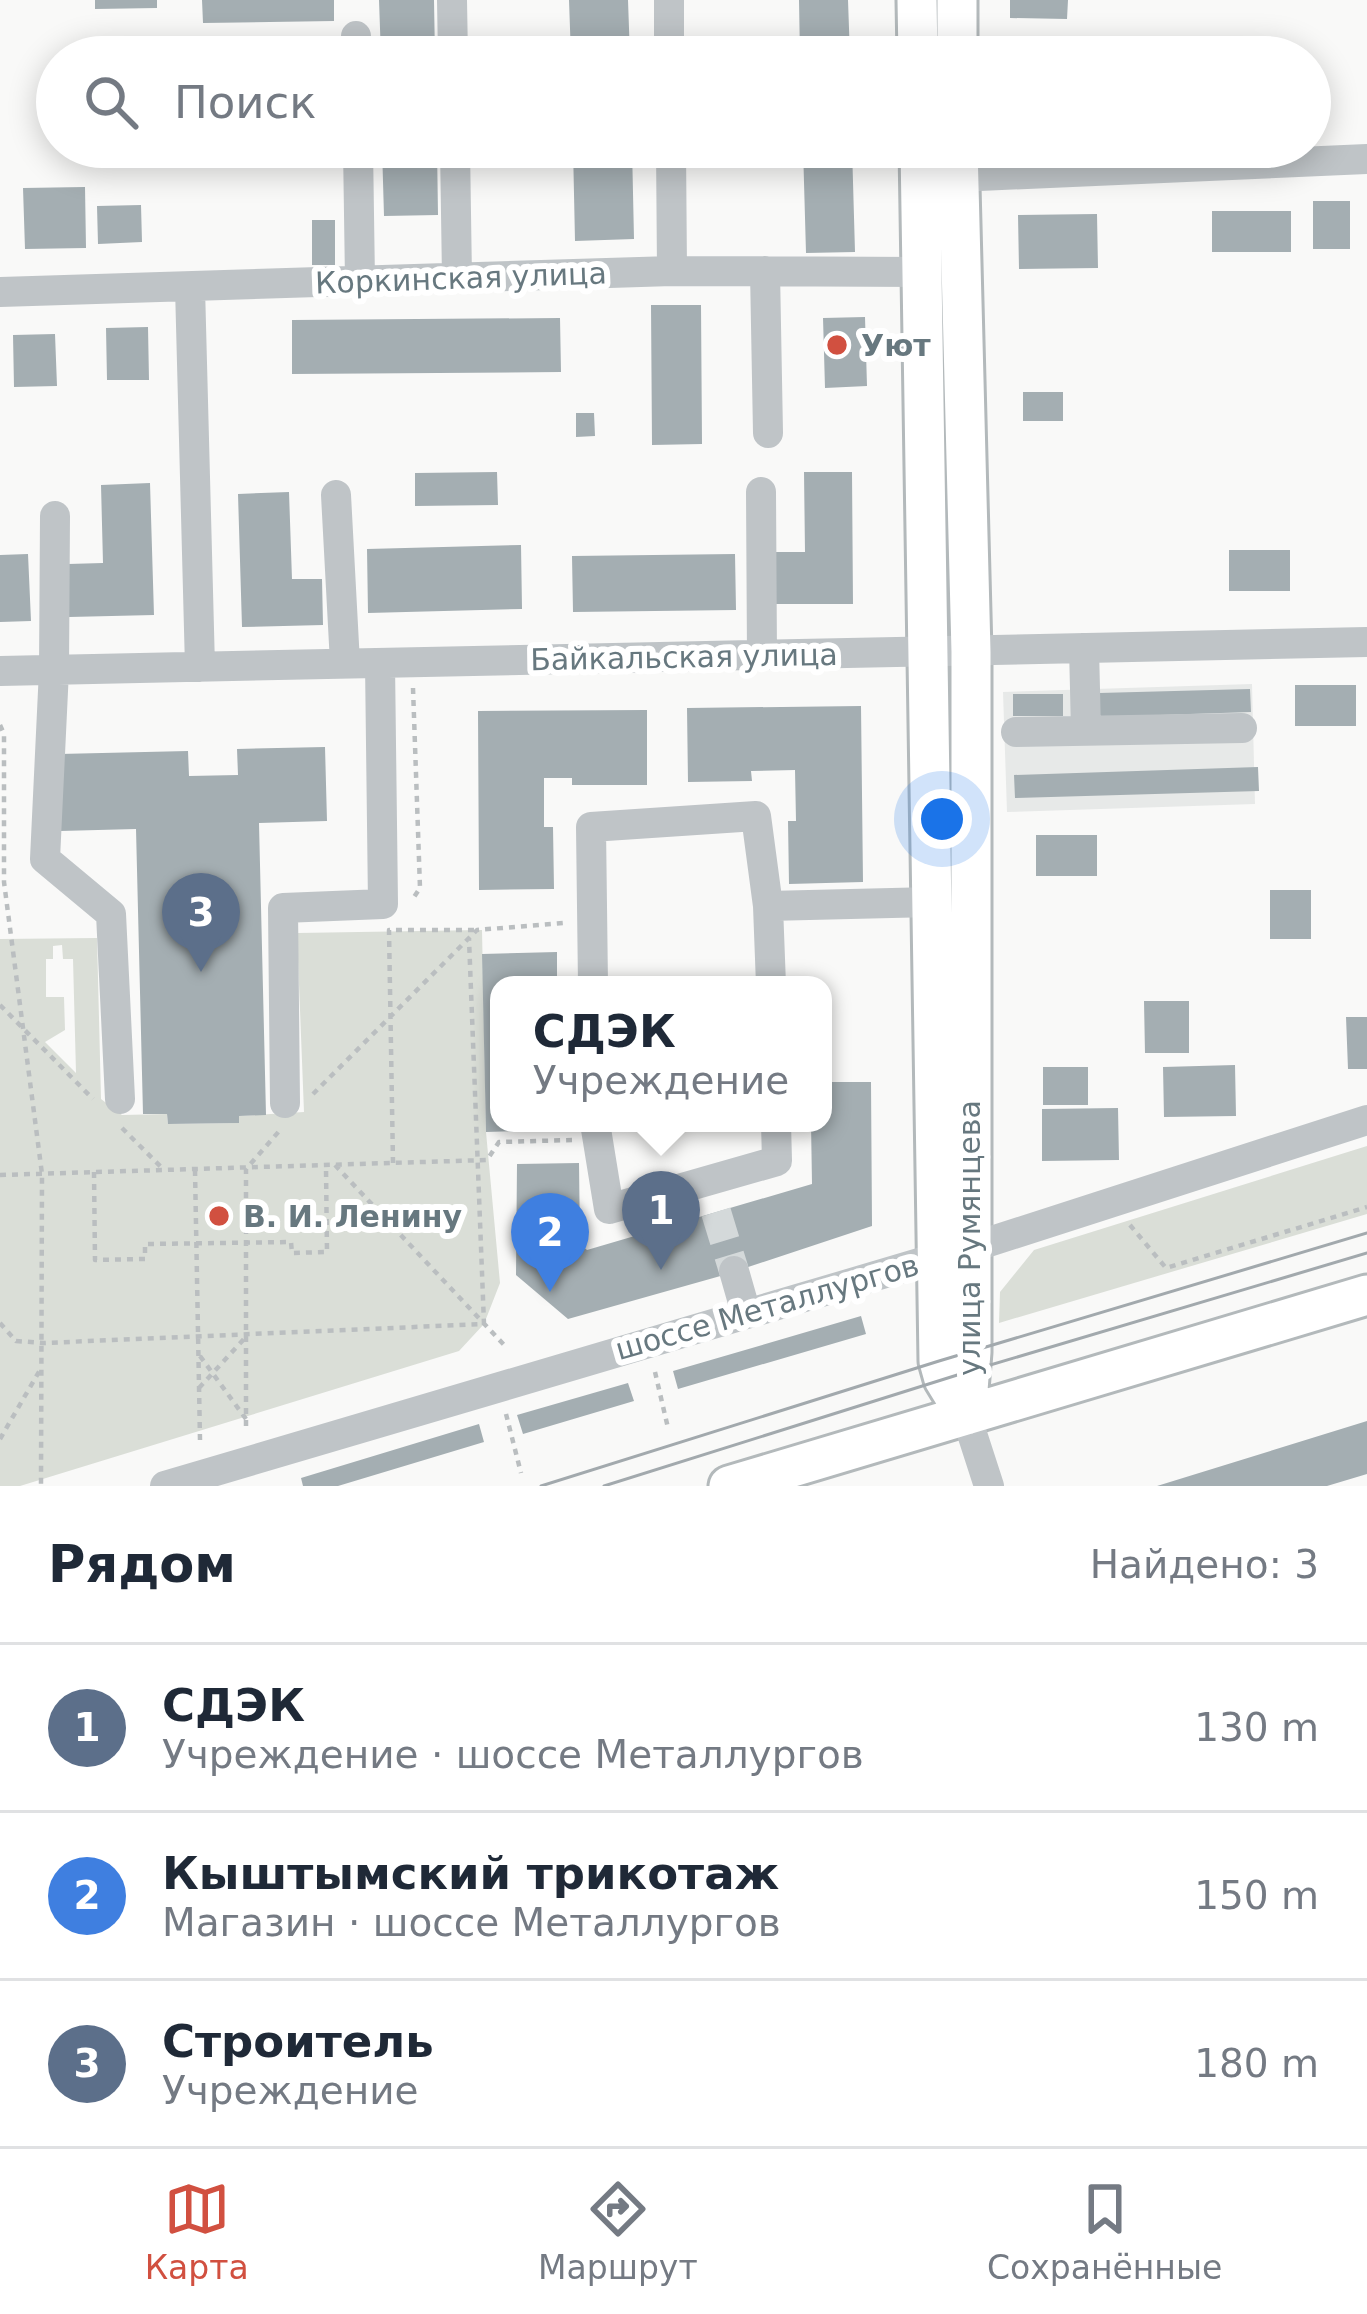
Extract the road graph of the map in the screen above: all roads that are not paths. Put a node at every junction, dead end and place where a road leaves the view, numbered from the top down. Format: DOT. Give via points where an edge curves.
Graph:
graph roads {
  1 [pos="452,0"];
  2 [pos="669,0"];
  3 [pos="917,0"];
  4 [pos="957,0"];
  5 [pos="453,36"];
  6 [pos="669,36"];
  7 [pos="918,36"];
  8 [pos="957,36"];
  9 [pos="1331,158"];
  10 [pos="1367,158"];
  11 [pos="358,168"];
  12 [pos="454,168"];
  13 [pos="671,168"];
  14 [pos="920,168"];
  15 [pos="958,168"];
  16 [pos="673,271"];
  17 [pos="764,271"];
  18 [pos="922,272"];
  19 [pos="457,278"];
  20 [pos="360,281"];
  21 [pos="190,287"];
  22 [pos="0,292"];
  23 [pos="768,433"];
  24 [pos="761,492"];
  25 [pos="336,494"];
  26 [pos="55,516"];
  27 [pos="1367,642"];
  28 [pos="1084,648"];
  29 [pos="928,652"];
  30 [pos="971,652"];
  31 [pos="762,656"];
  32 [pos="344,663"];
  33 [pos="380,663"];
  34 [pos="200,667"];
  35 [pos="54,670"];
  36 [pos="0,671"];
  37 [pos="1242,728"];
  38 [pos="1086,730"];
  39 [pos="1016,732"];
  40 [pos="933,902"];
  41 [pos="768,906"];
  42 [pos="593,976"];
  43 [pos="771,976"];
  44 [pos="294,1107"];
  45 [pos="113,1110"];
  46 [pos="1367,1120"];
  47 [pos="596,1132"];
  48 [pos="776,1132"];
  49 [pos="953,1252"];
  50 [pos="734,1271"];
  51 [pos="1367,1295"];
  52 [pos="746,1313"];
  53 [pos="966,1415"];
  54 [pos="213,1479"];
  55 [pos="165,1486"];
  56 [pos="730,1486"];
  57 [pos="988,1486"];
  1 -- 5 [label="street"];
  2 -- 6 [label="street"];
  3 -- 7 [label="main road"];
  4 -- 8 [label="main road"];
  9 -- 10 [label="street"];
  11 -- 20 [label="street"];
  12 -- 19 [label="street"];
  13 -- 16 [label="street"];
  14 -- 18 [label="main road, улица Румянцева"];
  15 -- 30 [label="main road, улица Румянцева"];
  16 -- 17 [label="street, Коркинская улица"];
  16 -- 19 [label="street, Коркинская улица"];
  17 -- 18 [label="street, Коркинская улица"];
  17 -- 23 [label="street"];
  18 -- 29 [label="main road, улица Румянцева"];
  19 -- 20 [label="street, Коркинская улица"];
  20 -- 21 [label="street, Коркинская улица"];
  21 -- 22 [label="street, Коркинская улица"];
  21 -- 34 [label="street"];
  24 -- 31 [label="street"];
  25 -- 32 [label="street"];
  26 -- 35 [label="street"];
  27 -- 28 [label="street, Байкальская улица"];
  28 -- 30 [label="street, Байкальская улица"];
  28 -- 38 [label="street"];
  29 -- 30 [label="street, Байкальская улица"];
  29 -- 31 [label="street, Байкальская улица"];
  29 -- 40 [label="main road, улица Румянцева"];
  30 -- 49 [label="main road, улица Румянцева"];
  31 -- 33 [label="street, Байкальская улица"];
  32 -- 33 [label="street, Байкальская улица"];
  32 -- 34 [label="street, Байкальская улица"];
  33 -- 44 [label="street" via="382,904 283,908"];
  34 -- 35 [label="street, Байкальская улица"];
  35 -- 36 [label="street, Байкальская улица"];
  35 -- 45 [label="street" via="45,859 111,914"];
  37 -- 38 [label="street"];
  38 -- 39 [label="street"];
  40 -- 41 [label="street"];
  40 -- 49 [label="main road, улица Румянцева"];
  41 -- 42 [label="street" via="756,816 592,827"];
  41 -- 43 [label="street"];
  46 -- 49 [label="street, шоссе Металлургов"];
  47 -- 48 [label="street" via="609,1209 713,1197 777,1161"];
  49 -- 52 [label="street, шоссе Металлургов"];
  49 -- 53 [label="main road, улица Румянцева" via="970,1371"];
  50 -- 52 [label="street"];
  51 -- 53 [label="main road"];
  52 -- 54 [label="street, шоссе Металлургов"];
  53 -- 56 [label="main road"];
  53 -- 57 [label="street"];
  54 -- 55 [label="street, шоссе Металлургов"];
}
